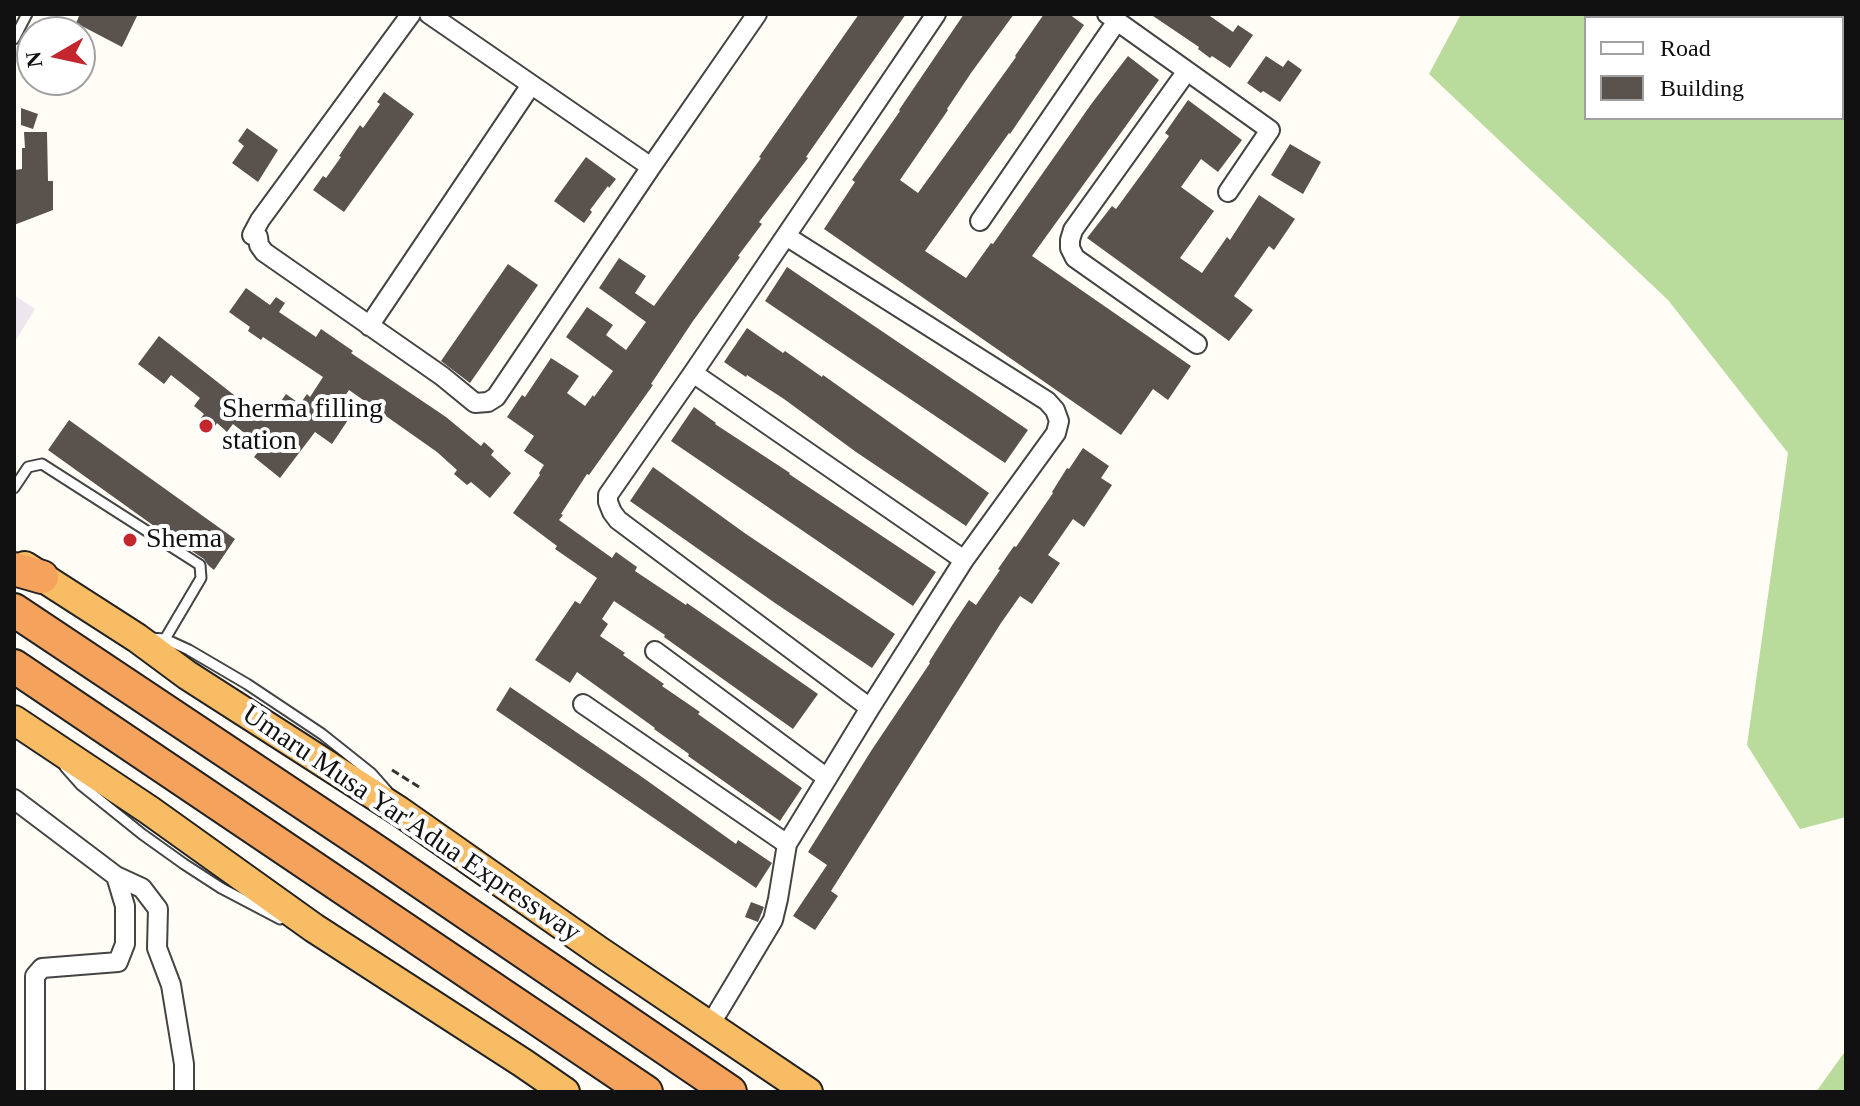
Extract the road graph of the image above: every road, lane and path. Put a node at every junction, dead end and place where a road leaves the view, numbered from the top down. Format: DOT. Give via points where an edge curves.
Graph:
graph roads {
  1 [pos="27,14"];
  2 [pos="411,14"];
  3 [pos="429,14"];
  4 [pos="757,14"];
  5 [pos="936,14"];
  6 [pos="1112,17"];
  7 [pos="14,39"];
  8 [pos="1187,71"];
  9 [pos="531,85"];
  10 [pos="651,167"];
  11 [pos="1228,192"];
  12 [pos="980,221"];
  13 [pos="786,236"];
  14 [pos="369,326"];
  15 [pos="1197,344"];
  16 [pos="693,373"];
  17 [pos="14,488"];
  18 [pos="14,558"];
  19 [pos="964,560"];
  20 [pos="28,573"];
  21 [pos="14,610"];
  22 [pos="151,638"];
  23 [pos="655,651"];
  24 [pos="14,666"];
  25 [pos="583,704"];
  26 [pos="870,708"];
  27 [pos="14,720"];
  28 [pos="392,770"];
  29 [pos="827,778"];
  30 [pos="419,787"];
  31 [pos="14,799"];
  32 [pos="787,844"];
  33 [pos="116,876"];
  34 [pos="710,1025"];
  35 [pos="35,1092"];
  36 [pos="184,1092"];
  37 [pos="565,1092"];
  38 [pos="646,1092"];
  39 [pos="730,1092"];
  40 [pos="808,1092"];
  1 -- 7 [label="lane"];
  2 -- 14 [label="street" via="252,235 264,252"];
  3 -- 9 [label="street"];
  4 -- 10 [label="street"];
  5 -- 13 [label="street"];
  6 -- 8 [label="street"];
  6 -- 12 [label="street"];
  8 -- 11 [label="street" via="1270,130"];
  8 -- 15 [label="street" via="1073,230 1070,248 1075,258"];
  9 -- 10 [label="street"];
  9 -- 14 [label="street"];
  10 -- 14 [label="street" via="488,402 475,403"];
  13 -- 16 [label="street"];
  13 -- 19 [label="street" via="1055,410 1056,433"];
  16 -- 19 [label="street"];
  16 -- 26 [label="street" via="608,495 612,512"];
  17 -- 22 [label="lane" via="28,467 42,464 200,565 201,578"];
  18 -- 20 [label="highway, Umaru Musa Yar'Adua Expressway"];
  19 -- 26 [label="street"];
  20 -- 22 [label="highway, Umaru Musa Yar'Adua Expressway"];
  21 -- 39 [label="highway, Umaru Musa Yar'Adua Expressway"];
  22 -- 34 [label="highway, Umaru Musa Yar'Adua Expressway" via="187,675 399,811"];
  23 -- 29 [label="street"];
  24 -- 38 [label="highway"];
  25 -- 32 [label="street"];
  26 -- 29 [label="street"];
  27 -- 37 [label="highway" via="314,928"];
  28 -- 30 [label="path"];
  29 -- 32 [label="street"];
  31 -- 33 [label="street"];
  32 -- 34 [label="street" via="773,920"];
  33 -- 35 [label="street" via="125,906 125,944 118,962 42,968 35,976"];
  33 -- 36 [label="street" via="142,888 158,909 157,948 171,985"];
  34 -- 40 [label="highway, Umaru Musa Yar'Adua Expressway"];
}
